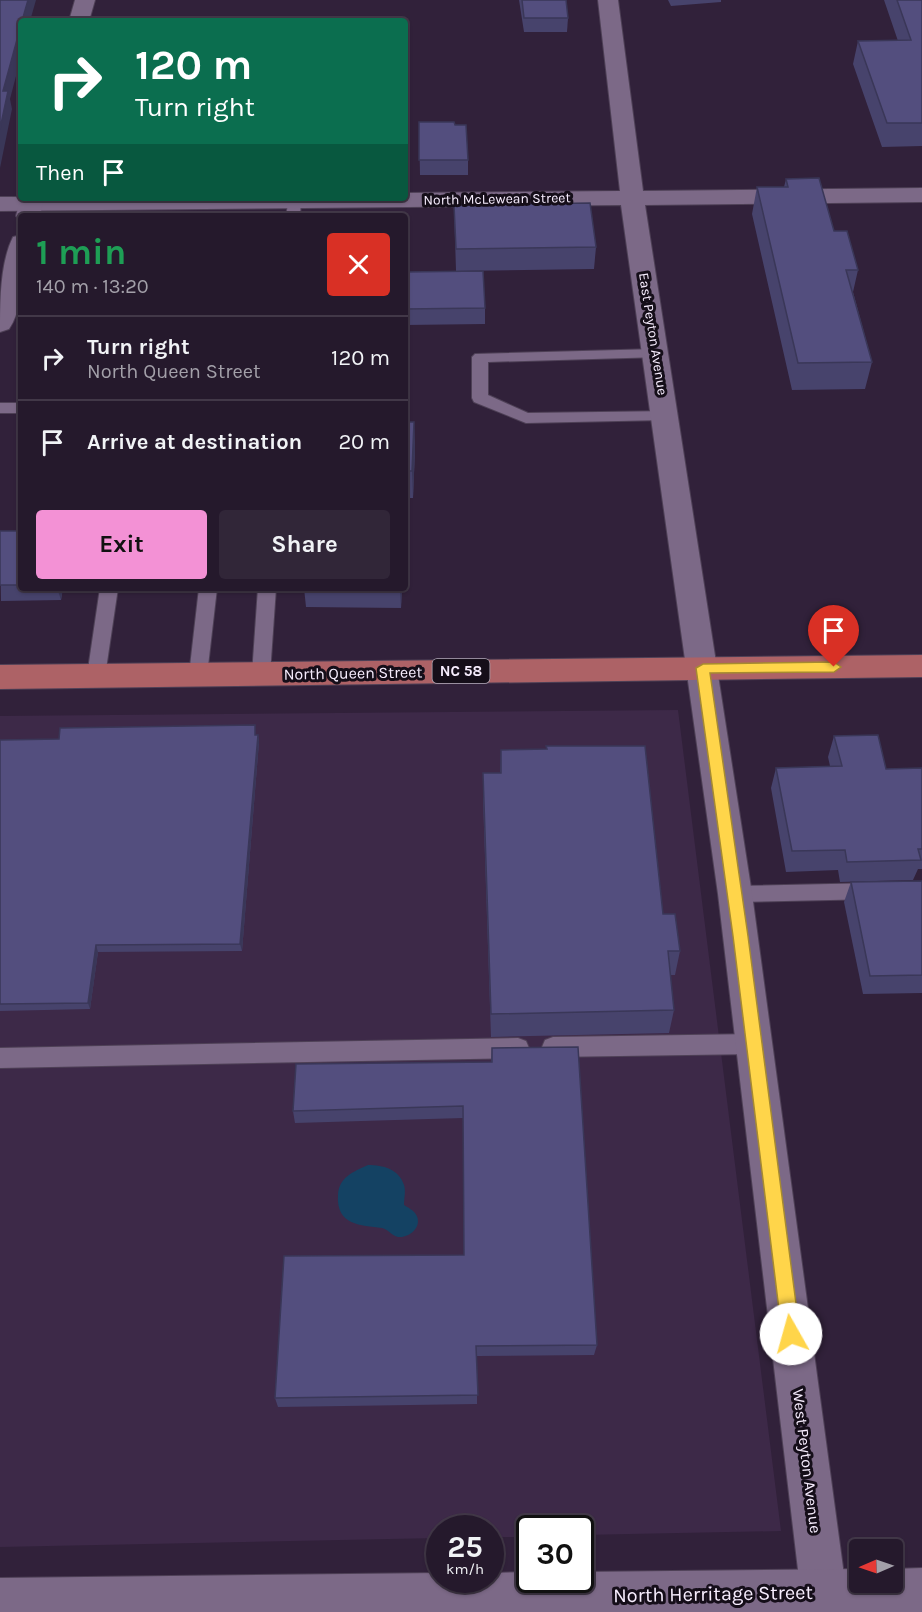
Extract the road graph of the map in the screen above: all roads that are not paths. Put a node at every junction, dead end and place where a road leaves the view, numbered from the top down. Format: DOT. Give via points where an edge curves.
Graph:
graph roads {
  1 [pos="85,0"];
  2 [pos="608,0"];
  3 [pos="80,18"];
  4 [pos="922,195"];
  5 [pos="632,198"];
  6 [pos="0,204"];
  7 [pos="30,206"];
  8 [pos="293,209"];
  9 [pos="18,254"];
  10 [pos="0,324"];
  11 [pos="656,354"];
  12 [pos="0,408"];
  13 [pos="18,408"];
  14 [pos="665,415"];
  15 [pos="109,591"];
  16 [pos="208,591"];
  17 [pos="267,591"];
  18 [pos="922,666"];
  19 [pos="703,668"];
  20 [pos="261,674"];
  21 [pos="198,675"];
  22 [pos="96,676"];
  23 [pos="0,678"];
  24 [pos="922,890"];
  25 [pos="735,894"];
  26 [pos="755,1044"];
  27 [pos="0,1058"];
  28 [pos="922,1591"];
  29 [pos="0,1601"];
  30 [pos="824,1602"];
  1 -- 3 [label="street"];
  2 -- 5 [label="street, East Peyton Avenue"];
  4 -- 5 [label="street, North McLewean Street"];
  5 -- 8 [label="street, North McLewean Street"];
  5 -- 11 [label="street, East Peyton Avenue"];
  6 -- 7 [label="street, North McLewean Street"];
  7 -- 8 [label="street, North McLewean Street"];
  9 -- 10 [label="street"];
  11 -- 14 [label="street, East Peyton Avenue"];
  11 -- 14 [label="lane" via="480,357 480,398 526,418"];
  12 -- 13 [label="lane"];
  14 -- 19 [label="street, East Peyton Avenue"];
  15 -- 22 [label="lane"];
  16 -- 21 [label="lane"];
  17 -- 20 [label="lane"];
  18 -- 19 [label="main road, North Queen Street / NC 58"];
  19 -- 20 [label="main road, North Queen Street / NC 58"];
  19 -- 25 [label="street, West Peyton Avenue"];
  20 -- 21 [label="main road, North Queen Street / NC 58"];
  21 -- 22 [label="main road, North Queen Street / NC 58"];
  22 -- 23 [label="main road, North Queen Street / NC 58"];
  24 -- 25 [label="lane"];
  25 -- 26 [label="street, West Peyton Avenue"];
  26 -- 27 [label="lane"];
  26 -- 30 [label="street, West Peyton Avenue"];
  28 -- 30 [label="street, North Herritage Street"];
  29 -- 30 [label="street, North Herritage Street"];
}
